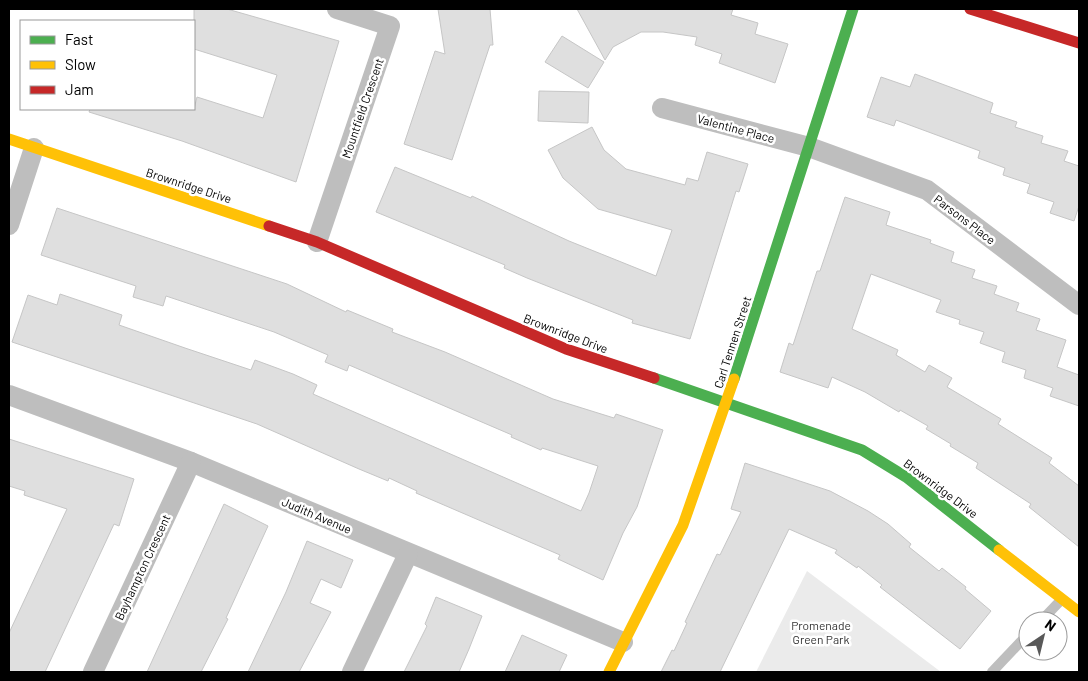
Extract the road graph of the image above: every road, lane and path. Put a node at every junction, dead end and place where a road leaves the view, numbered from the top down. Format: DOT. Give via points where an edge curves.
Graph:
graph roads {
  1 [pos="337,9"];
  2 [pos="853,9"];
  3 [pos="970,9"];
  4 [pos="1079,43"];
  5 [pos="662,108"];
  6 [pos="9,139"];
  7 [pos="809,147"];
  8 [pos="34,148"];
  9 [pos="9,225"];
  10 [pos="317,242"];
  11 [pos="1079,305"];
  12 [pos="9,395"];
  13 [pos="726,404"];
  14 [pos="191,462"];
  15 [pos="408,554"];
  16 [pos="1062,598"];
  17 [pos="1050,611"];
  18 [pos="1079,612"];
  19 [pos="623,642"];
  20 [pos="1018,645"];
  21 [pos="93,672"];
  22 [pos="352,672"];
  23 [pos="609,672"];
  24 [pos="992,672"];
  1 -- 10 [label="street, Mountfield Crescent" via="390,26"];
  2 -- 7 [label="street, Carl Tennen Street"];
  3 -- 4 [label="street"];
  5 -- 7 [label="street, Valentine Place"];
  6 -- 8 [label="street, Brownridge Drive"];
  7 -- 11 [label="street, Parsons Place" via="927,190"];
  7 -- 13 [label="street, Carl Tennen Street"];
  8 -- 9 [label="street"];
  8 -- 10 [label="street, Brownridge Drive"];
  10 -- 13 [label="street, Brownridge Drive" via="566,350"];
  12 -- 14 [label="street, Judith Avenue"];
  13 -- 16 [label="street, Brownridge Drive" via="862,450 906,477"];
  13 -- 19 [label="street, Carl Tennen Street" via="683,525"];
  14 -- 15 [label="street, Judith Avenue"];
  14 -- 21 [label="street, Bayhampton Crescent"];
  15 -- 19 [label="street, Judith Avenue"];
  15 -- 22 [label="street"];
  16 -- 17 [label="lane"];
  16 -- 18 [label="street, Brownridge Drive"];
  19 -- 23 [label="street, Carl Tennen Street"];
  20 -- 24 [label="lane"];
}
